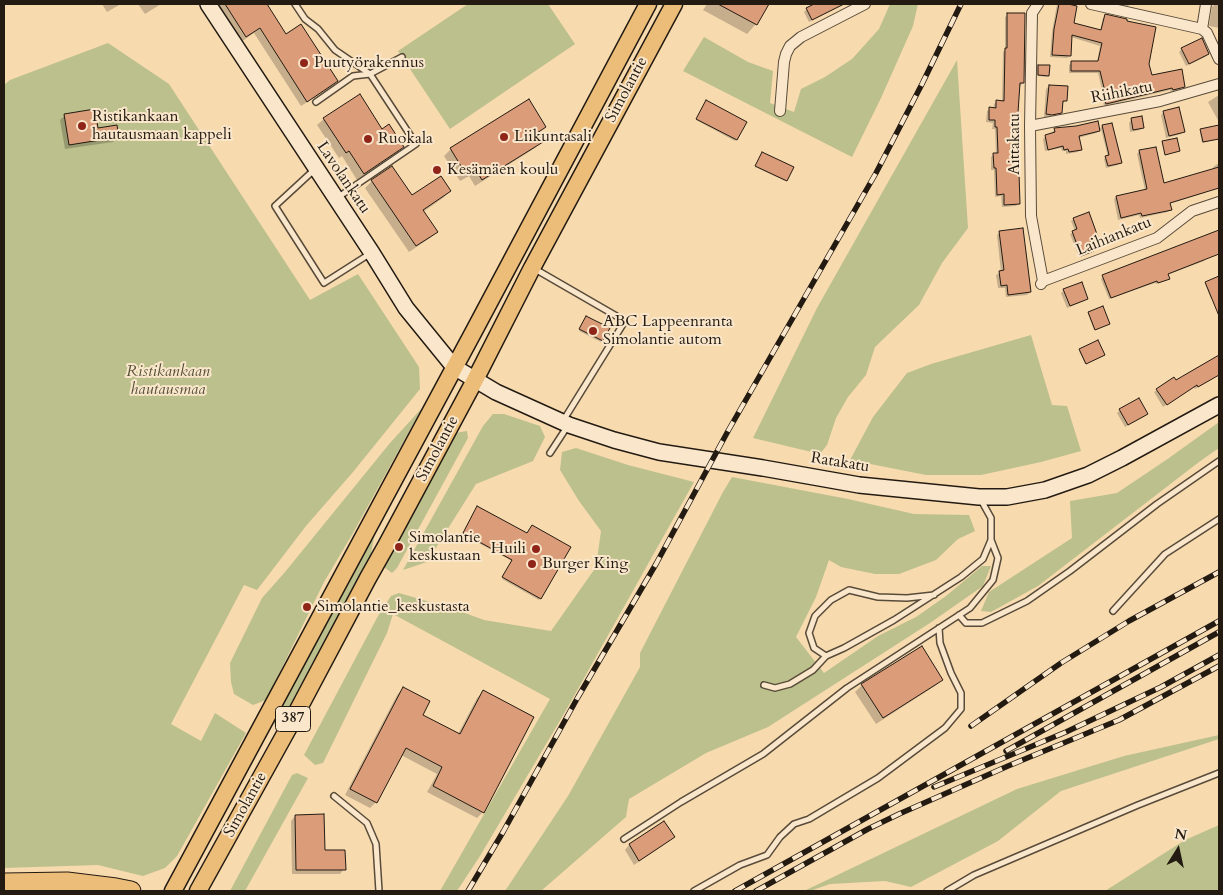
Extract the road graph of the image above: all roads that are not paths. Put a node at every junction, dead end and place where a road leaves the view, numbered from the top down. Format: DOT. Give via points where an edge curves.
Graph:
graph roads {
  1 [pos="208,4"];
  2 [pos="295,4"];
  3 [pos="648,4"];
  4 [pos="674,4"];
  5 [pos="866,4"];
  6 [pos="1038,4"];
  7 [pos="1091,4"];
  8 [pos="1206,4"];
  9 [pos="1202,28"];
  10 [pos="402,57"];
  11 [pos="1219,59"];
  12 [pos="370,74"];
  13 [pos="1219,84"];
  14 [pos="316,102"];
  15 [pos="780,111"];
  16 [pos="1030,126"];
  17 [pos="316,168"];
  18 [pos="336,198"];
  19 [pos="1219,202"];
  20 [pos="372,253"];
  21 [pos="532,268"];
  22 [pos="1042,282"];
  23 [pos="454,367"];
  24 [pos="475,380"];
  25 [pos="1219,405"];
  26 [pos="566,423"];
  27 [pos="550,453"];
  28 [pos="1219,461"];
  29 [pos="979,497"];
  30 [pos="1219,519"];
  31 [pos="992,540"];
  32 [pos="934,595"];
  33 [pos="1113,611"];
  34 [pos="959,615"];
  35 [pos="939,628"];
  36 [pos="826,656"];
  37 [pos="764,685"];
  38 [pos="1219,773"];
  39 [pos="334,796"];
  40 [pos="624,839"];
  41 [pos="4,882"];
  42 [pos="131,891"];
  43 [pos="173,891"];
  44 [pos="198,891"];
  45 [pos="379,891"];
  46 [pos="694,891"];
  47 [pos="947,891"];
  1 -- 17 [label="main road, Lavolankatu"];
  2 -- 12 [label="lane" via="335,50"];
  3 -- 23 [label="main road, Simolantie"];
  4 -- 21 [label="main road, Simolantie / 387"];
  5 -- 15 [label="street" via="801,36 790,46 784,62"];
  6 -- 16 [label="street, Aittakatu" via="1032,12"];
  7 -- 9 [label="street"];
  8 -- 9 [label="street"];
  9 -- 11 [label="street"];
  10 -- 12 [label="lane"];
  12 -- 14 [label="lane" via="353,76"];
  12 -- 18 [label="lane" via="416,144"];
  13 -- 16 [label="street, Riihikatu" via="1160,101"];
  16 -- 22 [label="street, Aittakatu" via="1031,216"];
  17 -- 18 [label="main road, Lavolankatu"];
  17 -- 20 [label="lane" via="276,206 324,282"];
  18 -- 20 [label="main road, Lavolankatu"];
  19 -- 22 [label="street, Laihiankatu" via="1192,211 1157,238"];
  20 -- 23 [label="main road, Lavolankatu" via="406,308"];
  21 -- 24 [label="main road, Simolantie / 387"];
  21 -- 26 [label="lane" via="625,321"];
  23 -- 24 [label="main road, Ratakatu"];
  23 -- 43 [label="main road, Simolantie"];
  24 -- 26 [label="main road, Ratakatu"];
  24 -- 44 [label="main road, Simolantie / 387"];
  25 -- 29 [label="main road, Ratakatu" via="1088,475 1045,490 1007,497"];
  26 -- 27 [label="lane"];
  26 -- 29 [label="main road, Ratakatu" via="658,452 859,485"];
  28 -- 34 [label="lane" via="1027,601 982,623 966,623"];
  29 -- 31 [label="lane" via="991,518"];
  30 -- 33 [label="lane" via="1165,554"];
  31 -- 32 [label="lane" via="983,558 961,578"];
  31 -- 34 [label="lane" via="998,558 993,580 970,608"];
  32 -- 36 [label="lane"];
  32 -- 36 [label="lane" via="878,597 849,590 831,600 815,616 809,633 814,648"];
  34 -- 35 [label="lane"];
  35 -- 40 [label="lane" via="847,688 763,754"];
  35 -- 46 [label="lane" via="940,643 961,693 962,708 945,728 878,778 794,824 767,855 740,865"];
  36 -- 37 [label="lane" via="813,670 790,684 775,688"];
  38 -- 47 [label="lane" via="974,875"];
  39 -- 45 [label="lane" via="367,823 376,844"];
  41 -- 42 [label="highway" via="67,882"];
}
